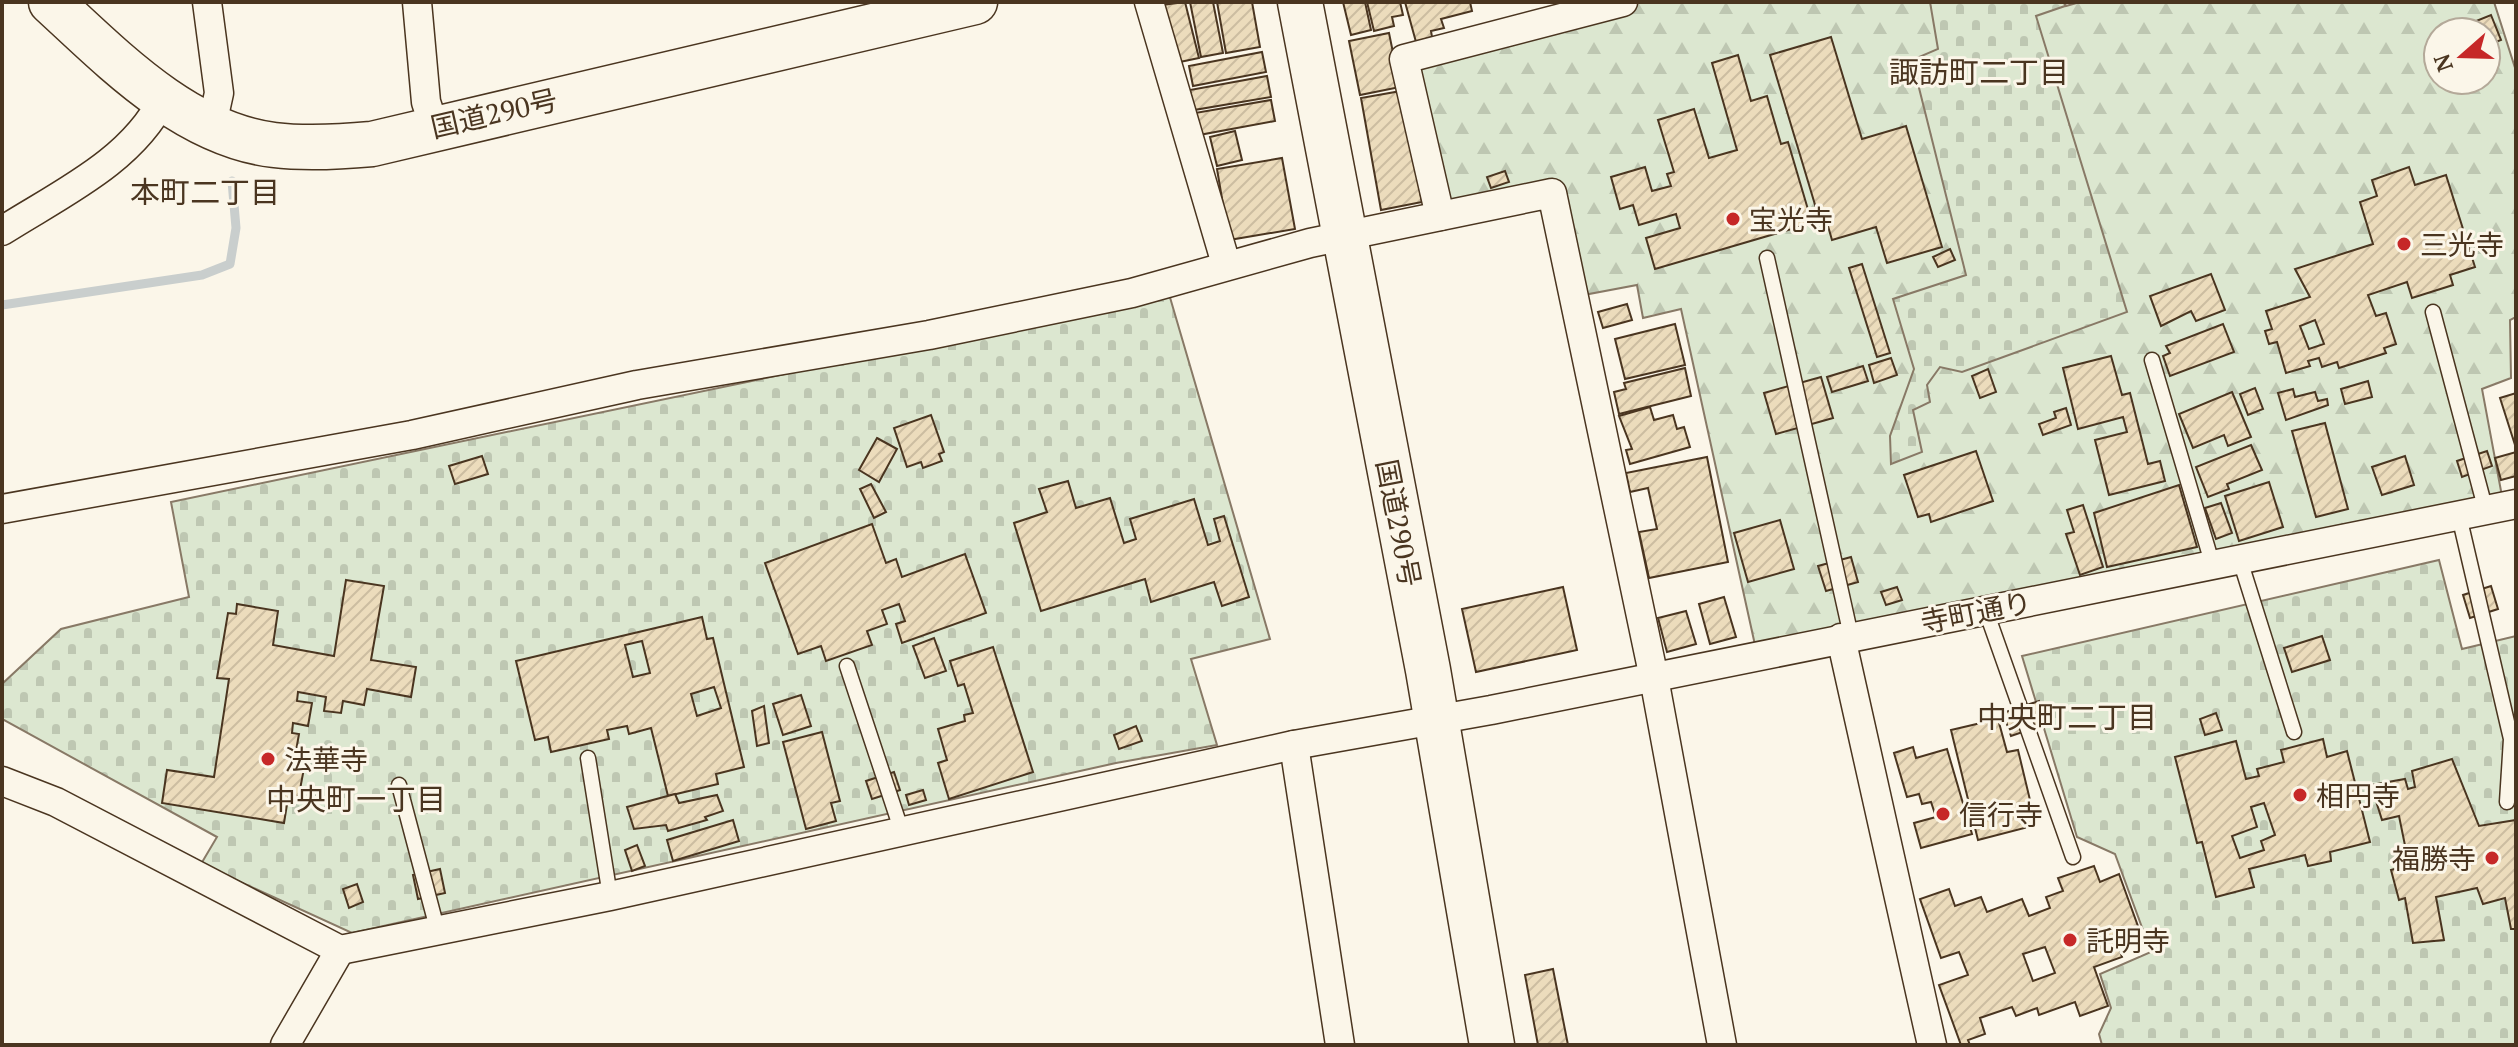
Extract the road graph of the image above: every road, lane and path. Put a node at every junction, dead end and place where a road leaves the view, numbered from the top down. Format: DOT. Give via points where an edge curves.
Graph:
graph roads {
  1 [pos="51,2"];
  2 [pos="207,2"];
  3 [pos="417,2"];
  4 [pos="975,2"];
  5 [pos="1149,2"];
  6 [pos="1300,2"];
  7 [pos="1623,2"];
  8 [pos="163,99"];
  9 [pos="212,125"];
  10 [pos="434,126"];
  11 [pos="1440,216"];
  12 [pos="2,231"];
  13 [pos="1342,237"];
  14 [pos="1767,258"];
  15 [pos="1226,264"];
  16 [pos="2433,312"];
  17 [pos="2152,360"];
  18 [pos="2516,504"];
  19 [pos="2,509"];
  20 [pos="2472,514"];
  21 [pos="2227,563"];
  22 [pos="1986,611"];
  23 [pos="1846,637"];
  24 [pos="847,666"];
  25 [pos="1654,678"];
  26 [pos="1436,719"];
  27 [pos="2294,732"];
  28 [pos="1294,745"];
  29 [pos="588,758"];
  30 [pos="2,781"];
  31 [pos="399,785"];
  32 [pos="2507,802"];
  33 [pos="902,832"];
  34 [pos="2073,857"];
  35 [pos="610,896"];
  36 [pos="438,932"];
  37 [pos="340,950"];
  38 [pos="285,1045"];
  39 [pos="1340,1045"];
  40 [pos="1492,1045"];
  41 [pos="1722,1045"];
  42 [pos="1932,1045"];
  1 -- 8 [label="highway, 国道290号"];
  2 -- 9 [label="street" via="219,93"];
  3 -- 10 [label="street" via="426,102"];
  4 -- 10 [label="highway, 国道290号"];
  5 -- 15 [label="street"];
  6 -- 13 [label="highway, 国道290号"];
  7 -- 11 [label="street" via="1404,59"];
  8 -- 9 [label="highway, 国道290号"];
  8 -- 12 [label="street" via="152,121 114,160"];
  9 -- 10 [label="highway, 国道290号" via="273,145 327,148 372,144"];
  11 -- 13 [label="street"];
  11 -- 25 [label="street" via="1552,193"];
  13 -- 15 [label="street"];
  13 -- 26 [label="highway, 国道290号"];
  14 -- 23 [label="lane"];
  15 -- 19 [label="street" via="1132,293 929,335 637,385 412,435"];
  16 -- 20 [label="lane"];
  17 -- 21 [label="lane"];
  18 -- 20 [label="street, 寺町通り"];
  20 -- 21 [label="street, 寺町通り"];
  20 -- 32 [label="lane" via="2511,739"];
  21 -- 22 [label="street, 寺町通り"];
  21 -- 27 [label="lane"];
  22 -- 23 [label="street, 寺町通り"];
  22 -- 34 [label="lane"];
  23 -- 25 [label="street, 寺町通り"];
  23 -- 42 [label="street"];
  24 -- 33 [label="lane"];
  25 -- 26 [label="street, 寺町通り"];
  25 -- 41 [label="street"];
  26 -- 28 [label="street, 寺町通り"];
  26 -- 40 [label="highway, 国道290号"];
  28 -- 33 [label="street, 寺町通り"];
  28 -- 39 [label="street"];
  29 -- 35 [label="lane"];
  30 -- 37 [label="street" via="56,802"];
  31 -- 36 [label="lane"];
  33 -- 35 [label="street, 寺町通り"];
  35 -- 36 [label="street, 寺町通り"];
  36 -- 37 [label="street, 寺町通り"];
  37 -- 38 [label="street"];
}
